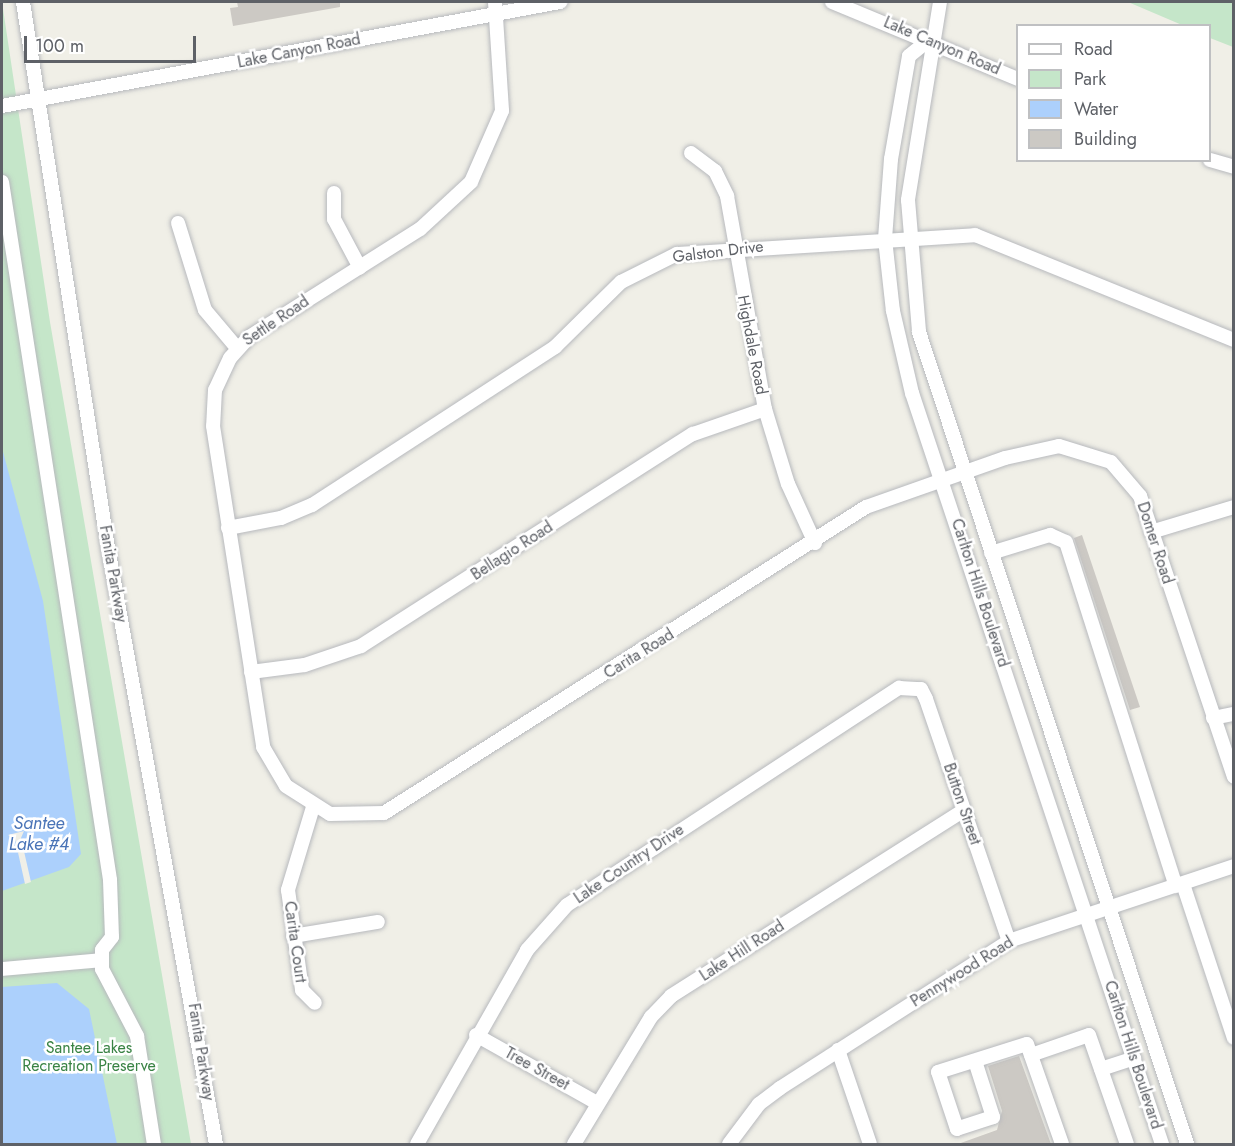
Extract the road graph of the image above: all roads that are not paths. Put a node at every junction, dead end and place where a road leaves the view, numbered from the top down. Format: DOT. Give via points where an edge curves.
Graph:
graph roads {
  1 [pos="23,2"];
  2 [pos="560,2"];
  3 [pos="832,2"];
  4 [pos="940,2"];
  5 [pos="496,7"];
  6 [pos="930,39"];
  7 [pos="1016,79"];
  8 [pos="37,98"];
  9 [pos="2,106"];
  10 [pos="691,153"];
  11 [pos="1211,161"];
  12 [pos="1233,167"];
  13 [pos="2,182"];
  14 [pos="334,194"];
  15 [pos="3,201"];
  16 [pos="177,223"];
  17 [pos="909,236"];
  18 [pos="885,238"];
  19 [pos="734,248"];
  20 [pos="360,268"];
  21 [pos="8,271"];
  22 [pos="1233,340"];
  23 [pos="237,348"];
  24 [pos="765,409"];
  25 [pos="964,473"];
  26 [pos="942,481"];
  27 [pos="1233,507"];
  28 [pos="228,528"];
  29 [pos="1151,532"];
  30 [pos="815,543"];
  31 [pos="991,553"];
  32 [pos="251,672"];
  33 [pos="899,688"];
  34 [pos="1233,714"];
  35 [pos="1213,718"];
  36 [pos="1233,777"];
  37 [pos="313,807"];
  38 [pos="964,810"];
  39 [pos="1233,866"];
  40 [pos="1179,885"];
  41 [pos="1107,908"];
  42 [pos="1088,916"];
  43 [pos="378,922"];
  44 [pos="293,936"];
  45 [pos="1009,941"];
  46 [pos="102,960"];
  47 [pos="2,969"];
  48 [pos="315,1004"];
  49 [pos="476,1035"];
  50 [pos="1233,1038"];
  51 [pos="838,1050"];
  52 [pos="1031,1055"];
  53 [pos="1134,1059"];
  54 [pos="975,1061"];
  55 [pos="1101,1069"];
  56 [pos="597,1103"];
  57 [pos="154,1144"];
  58 [pos="216,1144"];
  59 [pos="417,1144"];
  60 [pos="574,1144"];
  61 [pos="729,1144"];
  62 [pos="870,1144"];
  63 [pos="1062,1144"];
  64 [pos="1127,1144"];
  65 [pos="1162,1144"];
  66 [pos="1187,1144"];
  1 -- 8 [label="street, Fanita Parkway"];
  2 -- 5 [label="street, Lake Canyon Road"];
  3 -- 6 [label="street, Lake Canyon Road"];
  4 -- 6 [label="street, Carlton Hills Boulevard"];
  5 -- 8 [label="street, Lake Canyon Road"];
  5 -- 20 [label="street, Settle Road" via="504,90 482,163 448,208"];
  6 -- 7 [label="street, Lake Canyon Road"];
  6 -- 17 [label="street, Carlton Hills Boulevard" via="913,152"];
  6 -- 18 [label="street, Carlton Hills Boulevard" via="909,56"];
  8 -- 9 [label="street, Lake Canyon Road"];
  8 -- 58 [label="street, Fanita Parkway" via="108,548"];
  10 -- 19 [label="street, Highdale Road" via="715,171 727,196"];
  11 -- 12 [label="street"];
  13 -- 15 [label="street"];
  14 -- 20 [label="street" via="334,219"];
  15 -- 21 [label="street"];
  16 -- 23 [label="street" via="205,310"];
  17 -- 18 [label="street, Galston Drive"];
  17 -- 22 [label="street, Galston Drive" via="960,234 999,241 1151,310"];
  17 -- 25 [label="street, Carlton Hills Boulevard" via="919,332"];
  18 -- 19 [label="street, Galston Drive"];
  18 -- 26 [label="street, Carlton Hills Boulevard" via="905,363"];
  19 -- 24 [label="street, Highdale Road"];
  19 -- 28 [label="street, Galston Drive" via="677,254 644,266 555,347 312,505 281,518"];
  20 -- 23 [label="street, Settle Road"];
  21 -- 46 [label="street" via="110,880 112,937"];
  23 -- 28 [label="street, Settle Road" via="218,379 212,414"];
  24 -- 30 [label="street, Highdale Road" via="788,484"];
  24 -- 32 [label="street, Bellagio Road" via="693,434 362,646 305,665"];
  25 -- 26 [label="street, Carita Road"];
  25 -- 29 [label="street, Domer Road" via="1044,447 1091,452 1134,486"];
  25 -- 31 [label="street, Carlton Hills Boulevard"];
  26 -- 30 [label="street, Carita Road" via="866,507"];
  26 -- 42 [label="street, Carlton Hills Boulevard"];
  27 -- 29 [label="street"];
  28 -- 32 [label="street, Settle Road"];
  29 -- 35 [label="street, Domer Road"];
  30 -- 37 [label="street, Carita Road" via="395,808 350,818"];
  31 -- 40 [label="street" via="1050,535 1066,542"];
  31 -- 41 [label="street, Carlton Hills Boulevard"];
  32 -- 37 [label="street, Settle Road" via="268,758 286,786"];
  33 -- 38 [label="street, Button Street" via="921,689"];
  33 -- 49 [label="street, Lake Country Drive" via="567,905 527,950"];
  34 -- 35 [label="street"];
  35 -- 36 [label="street, Domer Road"];
  37 -- 44 [label="street, Carita Court" via="288,890"];
  38 -- 45 [label="street, Button Street"];
  38 -- 56 [label="street, Lake Hill Road" via="671,996 651,1017"];
  39 -- 40 [label="street, Pennywood Road"];
  40 -- 41 [label="street, Pennywood Road"];
  40 -- 50 [label="street"];
  41 -- 42 [label="street, Pennywood Road"];
  41 -- 66 [label="street, Carlton Hills Boulevard"];
  42 -- 45 [label="street, Pennywood Road"];
  42 -- 53 [label="street, Carlton Hills Boulevard"];
  43 -- 44 [label="street"];
  44 -- 48 [label="street, Carita Court" via="302,990"];
  45 -- 51 [label="street, Pennywood Road"];
  46 -- 47 [label="street"];
  46 -- 57 [label="street" via="137,1036"];
  49 -- 56 [label="street, Tree Street"];
  49 -- 59 [label="street, Lake Country Drive"];
  51 -- 61 [label="street, Pennywood Road" via="759,1104"];
  51 -- 62 [label="street"];
  52 -- 54 [label="street" via="1027,1044"];
  52 -- 55 [label="street" via="1089,1035"];
  52 -- 63 [label="street"];
  53 -- 55 [label="street"];
  53 -- 65 [label="street, Carlton Hills Boulevard"];
  54 -- 54 [label="street" via="938,1072 957,1129 993,1117"];
  55 -- 64 [label="street"];
  56 -- 60 [label="street, Lake Hill Road"];
}
